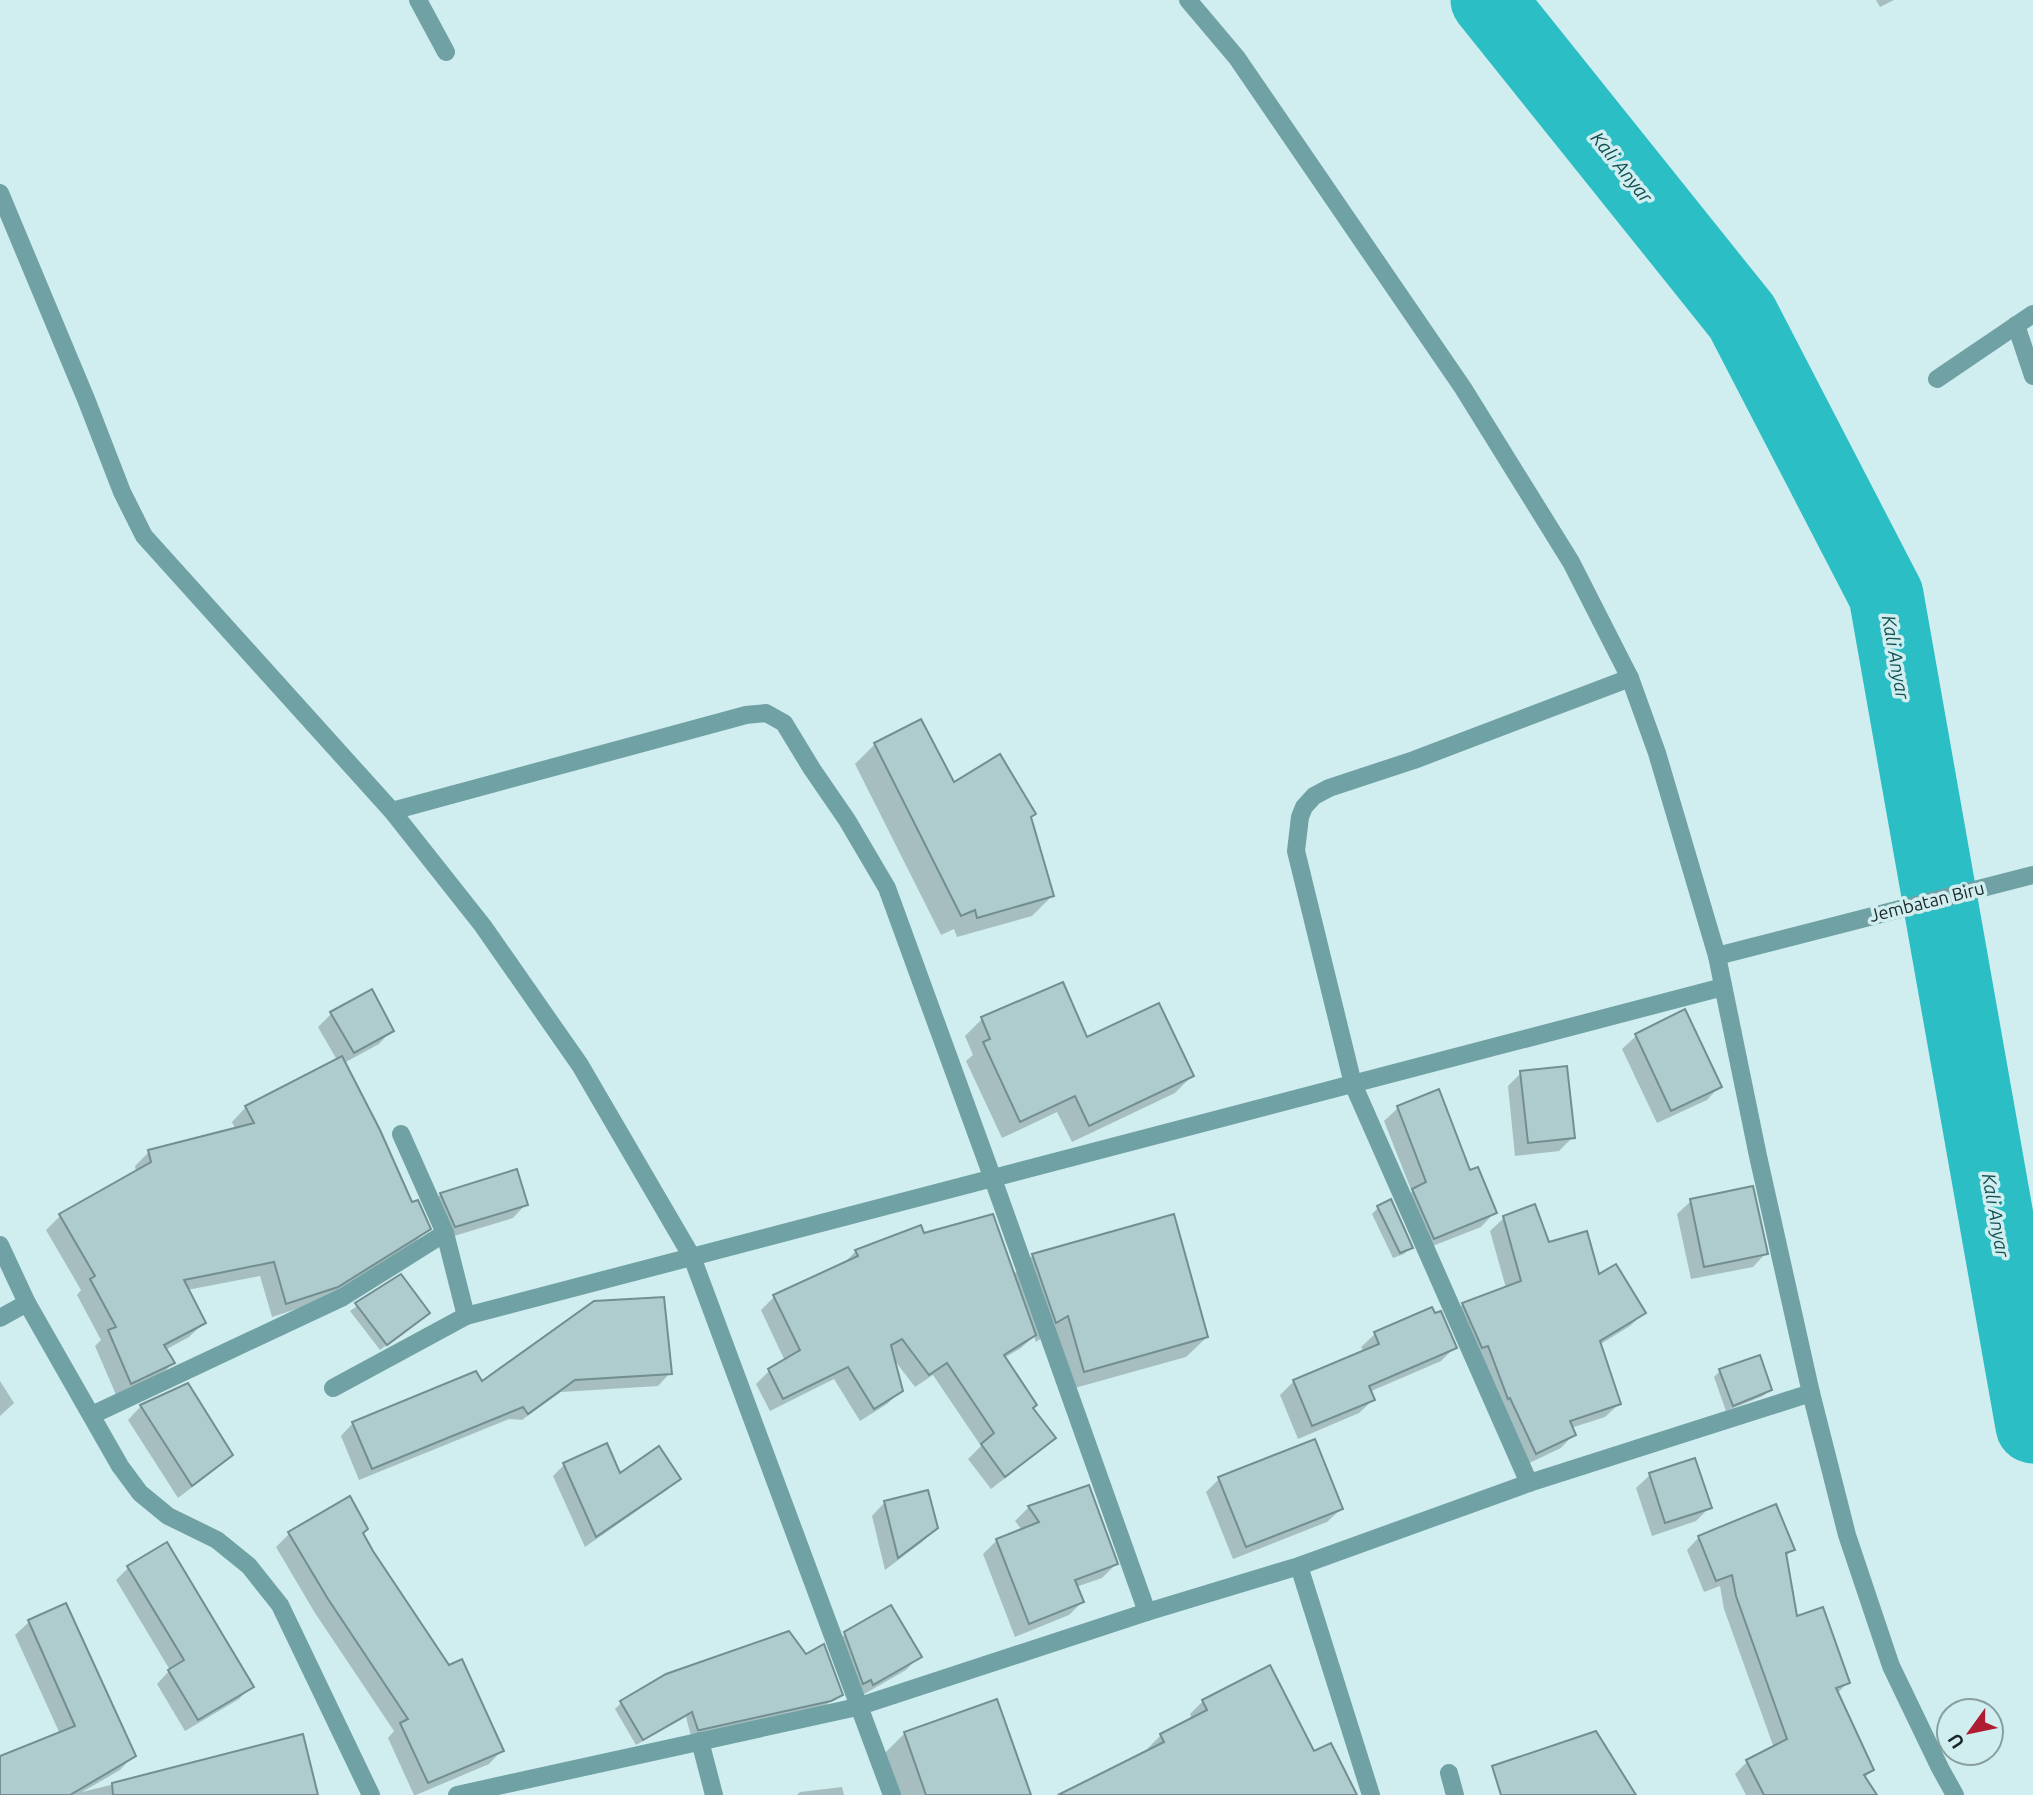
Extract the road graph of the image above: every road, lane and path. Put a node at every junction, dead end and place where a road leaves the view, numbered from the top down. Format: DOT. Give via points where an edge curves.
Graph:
graph roads {
  1 [pos="418,0"];
  2 [pos="1188,0"];
  3 [pos="446,52"];
  4 [pos="0,193"];
  5 [pos="2033,314"];
  6 [pos="2016,325"];
  7 [pos="2033,376"];
  8 [pos="1937,379"];
  9 [pos="1630,678"];
  10 [pos="392,811"];
  11 [pos="2032,876"];
  12 [pos="1717,956"];
  13 [pos="1723,987"];
  14 [pos="1353,1084"];
  15 [pos="401,1134"];
  16 [pos="993,1179"];
  17 [pos="445,1233"];
  18 [pos="0,1245"];
  19 [pos="692,1257"];
  20 [pos="27,1303"];
  21 [pos="466,1316"];
  22 [pos="0,1318"];
  23 [pos="333,1388"];
  24 [pos="1811,1393"];
  25 [pos="92,1415"];
  26 [pos="1529,1483"];
  27 [pos="1299,1566"];
  28 [pos="1147,1612"];
  29 [pos="858,1706"];
  30 [pos="700,1741"];
  31 [pos="1449,1773"];
  32 [pos="371,1795"];
  33 [pos="457,1795"];
  34 [pos="714,1795"];
  35 [pos="892,1795"];
  36 [pos="1371,1795"];
  37 [pos="1455,1795"];
  38 [pos="1955,1795"];
  1 -- 3 [label="street"];
  2 -- 9 [label="street" via="1237,58 1463,388 1571,562"];
  4 -- 10 [label="street" via="144,536"];
  5 -- 6 [label="street"];
  6 -- 7 [label="street"];
  6 -- 8 [label="street"];
  9 -- 12 [label="street"];
  9 -- 14 [label="street" via="1329,788 1304,807 1296,850"];
  10 -- 16 [label="street" via="746,715 766,713 784,723 887,888"];
  10 -- 19 [label="street" via="483,926 580,1065"];
  11 -- 12 [label="street, Jembatan Biru"];
  12 -- 13 [label="street"];
  13 -- 14 [label="street"];
  13 -- 24 [label="street"];
  14 -- 16 [label="street"];
  14 -- 26 [label="street"];
  15 -- 17 [label="street"];
  16 -- 19 [label="street"];
  16 -- 28 [label="street"];
  17 -- 21 [label="street"];
  17 -- 25 [label="street" via="343,1297"];
  18 -- 20 [label="street"];
  19 -- 21 [label="street"];
  19 -- 29 [label="street"];
  20 -- 22 [label="street"];
  20 -- 25 [label="street"];
  21 -- 23 [label="street"];
  24 -- 26 [label="street"];
  24 -- 38 [label="street" via="1847,1535 1891,1666"];
  25 -- 32 [label="street" via="140,1493 168,1516 217,1540 249,1566 280,1605"];
  26 -- 27 [label="street"];
  27 -- 28 [label="street"];
  27 -- 36 [label="street"];
  28 -- 29 [label="street"];
  29 -- 30 [label="street"];
  29 -- 35 [label="street"];
  30 -- 33 [label="street"];
  30 -- 34 [label="street"];
  31 -- 37 [label="street"];
}
